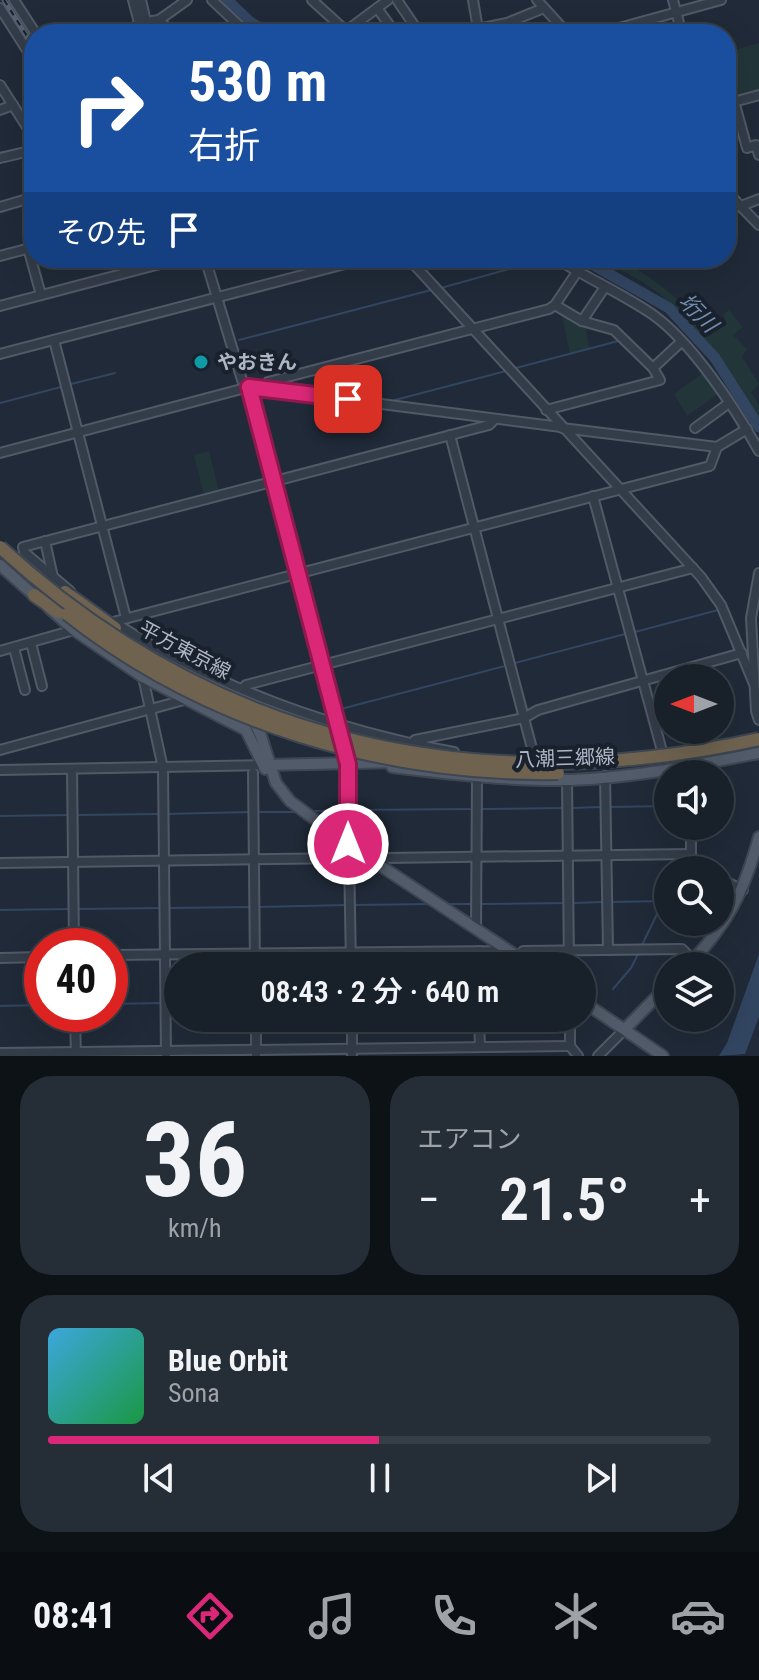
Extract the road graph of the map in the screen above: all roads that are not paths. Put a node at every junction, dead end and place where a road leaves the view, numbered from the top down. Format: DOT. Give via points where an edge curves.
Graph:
graph roads {
  1 [pos="14,0"];
  2 [pos="133,0"];
  3 [pos="141,0"];
  4 [pos="187,0"];
  5 [pos="212,0"];
  6 [pos="312,0"];
  7 [pos="388,0"];
  8 [pos="397,0"];
  9 [pos="473,0"];
  10 [pos="537,0"];
  11 [pos="673,0"];
  12 [pos="721,0"];
  13 [pos="0,8"];
  14 [pos="377,8"];
  15 [pos="544,8"];
  16 [pos="676,12"];
  17 [pos="159,20"];
  18 [pos="414,23"];
  19 [pos="30,24"];
  20 [pos="141,24"];
  21 [pos="142,24"];
  22 [pos="149,24"];
  23 [pos="163,24"];
  24 [pos="237,24"];
  25 [pos="338,24"];
  26 [pos="355,24"];
  27 [pos="390,24"];
  28 [pos="477,24"];
  29 [pos="502,24"];
  30 [pos="559,24"];
  31 [pos="633,24"];
  32 [pos="679,24"];
  33 [pos="24,45"];
  34 [pos="0,85"];
  35 [pos="759,95"];
  36 [pos="736,101"];
  37 [pos="13,105"];
  38 [pos="0,110"];
  39 [pos="736,119"];
  40 [pos="24,122"];
  41 [pos="24,152"];
  42 [pos="759,155"];
  43 [pos="0,158"];
  44 [pos="759,199"];
  45 [pos="24,200"];
  46 [pos="736,201"];
  47 [pos="741,206"];
  48 [pos="0,207"];
  49 [pos="759,225"];
  50 [pos="0,244"];
  51 [pos="24,250"];
  52 [pos="1,255"];
  53 [pos="35,268"];
  54 [pos="145,268"];
  55 [pos="208,268"];
  56 [pos="329,268"];
  57 [pos="417,268"];
  58 [pos="571,268"];
  59 [pos="577,272"];
  60 [pos="605,287"];
  61 [pos="41,295"];
  62 [pos="216,297"];
  63 [pos="555,305"];
  64 [pos="0,306"];
  65 [pos="582,321"];
  66 [pos="473,329"];
  67 [pos="54,340"];
  68 [pos="681,342"];
  69 [pos="0,354"];
  70 [pos="653,368"];
  71 [pos="249,387"];
  72 [pos="263,389"];
  73 [pos="729,403"];
  74 [pos="546,410"];
  75 [pos="494,420"];
  76 [pos="562,427"];
  77 [pos="695,428"];
  78 [pos="747,429"];
  79 [pos="78,432"];
  80 [pos="450,435"];
  81 [pos="717,447"];
  82 [pos="759,451"];
  83 [pos="0,453"];
  84 [pos="274,481"];
  85 [pos="620,489"];
  86 [pos="593,496"];
  87 [pos="102,526"];
  88 [pos="474,527"];
  89 [pos="0,540"];
  90 [pos="45,541"];
  91 [pos="0,547"];
  92 [pos="20,550"];
  93 [pos="0,558"];
  94 [pos="0,565"];
  95 [pos="693,568"];
  96 [pos="297,573"];
  97 [pos="759,573"];
  98 [pos="53,577"];
  99 [pos="617,588"];
  100 [pos="34,595"];
  101 [pos="126,618"];
  102 [pos="498,619"];
  103 [pos="113,622"];
  104 [pos="74,630"];
  105 [pos="31,643"];
  106 [pos="14,648"];
  107 [pos="0,651"];
  108 [pos="742,653"];
  109 [pos="158,654"];
  110 [pos="322,665"];
  111 [pos="143,677"];
  112 [pos="641,680"];
  113 [pos="754,684"];
  114 [pos="42,686"];
  115 [pos="243,688"];
  116 [pos="25,690"];
  117 [pos="184,700"];
  118 [pos="151,710"];
  119 [pos="524,718"];
  120 [pos="759,720"];
  121 [pos="337,725"];
  122 [pos="759,736"];
  123 [pos="734,739"];
  124 [pos="411,744"];
  125 [pos="703,744"];
  126 [pos="721,744"];
  127 [pos="759,749"];
  128 [pos="0,750"];
  129 [pos="662,751"];
  130 [pos="479,757"];
  131 [pos="445,758"];
  132 [pos="604,759"];
  133 [pos="535,760"];
  134 [pos="724,760"];
  135 [pos="376,761"];
  136 [pos="348,764"];
  137 [pos="266,765"];
  138 [pos="163,768"];
  139 [pos="72,769"];
  140 [pos="0,770"];
  141 [pos="253,773"];
  142 [pos="654,773"];
  143 [pos="604,776"];
  144 [pos="477,777"];
  145 [pos="567,780"];
  146 [pos="759,837"];
  147 [pos="691,840"];
  148 [pos="349,844"];
  149 [pos="691,854"];
  150 [pos="606,855"];
  151 [pos="568,856"];
  152 [pos="478,857"];
  153 [pos="350,858"];
  154 [pos="253,859"];
  155 [pos="164,860"];
  156 [pos="72,862"];
  157 [pos="0,863"];
  158 [pos="380,864"];
  159 [pos="734,886"];
  160 [pos="743,890"];
  161 [pos="74,928"];
  162 [pos="476,929"];
  163 [pos="499,944"];
  164 [pos="569,950"];
  165 [pos="608,950"];
  166 [pos="479,951"];
  167 [pos="165,952"];
  168 [pos="255,952"];
  169 [pos="351,952"];
  170 [pos="415,952"];
  171 [pos="511,952"];
  172 [pos="522,952"];
  173 [pos="684,952"];
  174 [pos="700,952"];
  175 [pos="164,954"];
  176 [pos="128,955"];
  177 [pos="24,957"];
  178 [pos="0,958"];
  179 [pos="654,999"];
  180 [pos="596,1010"];
  181 [pos="625,1029"];
  182 [pos="75,1032"];
  183 [pos="166,1032"];
  184 [pos="256,1032"];
  185 [pos="479,1032"];
  186 [pos="570,1032"];
  187 [pos="570,1046"];
  188 [pos="480,1047"];
  189 [pos="352,1052"];
  190 [pos="0,1053"];
  191 [pos="256,1053"];
  192 [pos="76,1054"];
  193 [pos="166,1054"];
  194 [pos="578,1056"];
  195 [pos="598,1056"];
  196 [pos="663,1056"];
  1 -- 19 [label="street"];
  2 -- 20 [label="street"];
  3 -- 21 [label="street"];
  4 -- 17 [label="street"];
  5 -- 24 [label="street"];
  6 -- 25 [label="street"];
  7 -- 14 [label="street"];
  8 -- 18 [label="street"];
  9 -- 28 [label="street"];
  10 -- 15 [label="street"];
  11 -- 16 [label="street"];
  12 -- 16 [label="street"];
  13 -- 33 [label="street"];
  14 -- 26 [label="street"];
  14 -- 27 [label="street"];
  15 -- 29 [label="street"];
  15 -- 30 [label="street"];
  16 -- 31 [label="street"];
  16 -- 32 [label="street"];
  17 -- 22 [label="street"];
  17 -- 23 [label="street"];
  34 -- 37 [label="street"];
  35 -- 36 [label="street"];
  37 -- 38 [label="street"];
  37 -- 40 [label="street"];
  39 -- 42 [label="street" via="747,148 756,145"];
  41 -- 43 [label="street"];
  44 -- 47 [label="street"];
  45 -- 48 [label="street"];
  46 -- 47 [label="street"];
  47 -- 49 [label="street"];
  50 -- 52 [label="street"];
  51 -- 52 [label="street"];
  53 -- 61 [label="street"];
  54 -- 61 [label="street"];
  55 -- 62 [label="street"];
  56 -- 62 [label="street"];
  57 -- 66 [label="street"];
  58 -- 59 [label="street"];
  59 -- 60 [label="street"];
  59 -- 63 [label="street"];
  60 -- 65 [label="street"];
  60 -- 68 [label="street" via="653,315"];
  61 -- 64 [label="street"];
  62 -- 67 [label="street"];
  62 -- 71 [label="street" via="242,380"];
  63 -- 65 [label="street"];
  63 -- 66 [label="street"];
  65 -- 70 [label="street" via="614,330"];
  66 -- 72 [label="street" via="268,382"];
  66 -- 74 [label="street"];
  67 -- 69 [label="street"];
  67 -- 79 [label="street"];
  68 -- 70 [label="street"];
  68 -- 73 [label="street"];
  70 -- 74 [label="street" via="660,380"];
  71 -- 72 [label="street"];
  71 -- 79 [label="street"];
  71 -- 84 [label="street"];
  72 -- 75 [label="street"];
  73 -- 77 [label="street"];
  73 -- 78 [label="street"];
  74 -- 76 [label="street"];
  75 -- 76 [label="street"];
  75 -- 80 [label="street"];
  76 -- 81 [label="street"];
  76 -- 85 [label="street"];
  78 -- 81 [label="street"];
  78 -- 82 [label="street"];
  79 -- 83 [label="street"];
  79 -- 87 [label="street"];
  80 -- 84 [label="street"];
  80 -- 88 [label="street"];
  81 -- 85 [label="street" via="710,466"];
  84 -- 87 [label="street"];
  84 -- 96 [label="street"];
  85 -- 86 [label="street"];
  85 -- 95 [label="street"];
  86 -- 88 [label="street"];
  86 -- 99 [label="street"];
  87 -- 90 [label="street"];
  87 -- 101 [label="street"];
  88 -- 96 [label="street"];
  88 -- 102 [label="street"];
  89 -- 92 [label="highway"];
  89 -- 109 [label="main road, 平方東京線" via="82,610"];
  90 -- 92 [label="street"];
  90 -- 98 [label="street"];
  91 -- 131 [label="highway, bridge" via="83,616 208,688 321,733"];
  92 -- 98 [label="street"];
  92 -- 131 [label="highway, bridge" via="119,632 213,683 312,723"];
  93 -- 135 [label="highway, bridge" via="78,623 185,687 276,728"];
  94 -- 100 [label="main road, 平方東京線"];
  95 -- 99 [label="street"];
  95 -- 108 [label="street" via="721,605"];
  96 -- 101 [label="street"];
  96 -- 110 [label="street"];
  97 -- 113 [label="street" via="751,618"];
  98 -- 103 [label="street"];
  99 -- 102 [label="street"];
  99 -- 112 [label="street"];
  100 -- 104 [label="main road, 平方東京線"];
  100 -- 135 [label="highway, bridge" via="109,651 199,703 311,745"];
  101 -- 103 [label="street"];
  102 -- 110 [label="street"];
  102 -- 119 [label="street"];
  103 -- 109 [label="street"];
  104 -- 105 [label="street"];
  104 -- 111 [label="main road, 平方東京線"];
  105 -- 106 [label="street"];
  105 -- 114 [label="street"];
  106 -- 107 [label="street"];
  106 -- 116 [label="street"];
  108 -- 112 [label="street"];
  108 -- 113 [label="street"];
  109 -- 115 [label="street"];
  109 -- 137 [label="main road, 平方東京線" via="249,710"];
  110 -- 115 [label="street"];
  110 -- 121 [label="street"];
  111 -- 117 [label="main road, 平方東京線"];
  111 -- 118 [label="street"];
  112 -- 119 [label="street"];
  112 -- 129 [label="street"];
  113 -- 120 [label="street"];
  115 -- 121 [label="street"];
  117 -- 118 [label="street"];
  117 -- 137 [label="main road, 平方東京線" via="246,730"];
  118 -- 128 [label="street"];
  118 -- 138 [label="street"];
  119 -- 124 [label="street"];
  119 -- 133 [label="street"];
  121 -- 124 [label="street"];
  121 -- 136 [label="street"];
  122 -- 123 [label="main road, 八潮三郷線"];
  122 -- 131 [label="highway, bridge" via="671,755 575,765"];
  124 -- 130 [label="street"];
  125 -- 129 [label="main road, 八潮三郷線"];
  126 -- 134 [label="main road"];
  127 -- 134 [label="main road, 八潮三郷線"];
  127 -- 135 [label="highway, bridge" via="575,773"];
  129 -- 132 [label="main road, 八潮三郷線"];
  130 -- 133 [label="main road, 八潮三郷線"];
  130 -- 135 [label="main road, 八潮三郷線"];
  132 -- 133 [label="main road, 八潮三郷線"];
  132 -- 143 [label="street"];
  135 -- 136 [label="main road, 八潮三郷線"];
  135 -- 144 [label="main road, 八潮三郷線"];
  136 -- 137 [label="main road, 八潮三郷線"];
  136 -- 148 [label="street"];
  137 -- 138 [label="street"];
  137 -- 148 [label="main road, 平方東京線" via="286,804"];
  138 -- 139 [label="street"];
  138 -- 155 [label="street"];
  139 -- 140 [label="street"];
  139 -- 156 [label="street"];
  141 -- 154 [label="street"];
  142 -- 143 [label="main road, 八潮三郷線"];
  143 -- 145 [label="main road, 八潮三郷線"];
  143 -- 150 [label="street"];
  144 -- 145 [label="main road, 八潮三郷線"];
  144 -- 152 [label="street"];
  145 -- 151 [label="street"];
  146 -- 160 [label="main road"];
  147 -- 149 [label="street"];
  148 -- 153 [label="street"];
  148 -- 158 [label="main road, 平方東京線"];
  149 -- 150 [label="street"];
  150 -- 151 [label="street"];
  150 -- 165 [label="street"];
  151 -- 152 [label="street"];
  151 -- 164 [label="street"];
  152 -- 158 [label="street" via="385,858"];
  152 -- 162 [label="street"];
  153 -- 154 [label="street"];
  153 -- 169 [label="street"];
  154 -- 155 [label="street"];
  154 -- 168 [label="street"];
  155 -- 156 [label="street"];
  155 -- 167 [label="street"];
  156 -- 157 [label="street"];
  156 -- 161 [label="street"];
  158 -- 162 [label="main road, 平方東京線"];
  159 -- 160 [label="street"];
  160 -- 174 [label="main road"];
  162 -- 163 [label="main road, 平方東京線"];
  163 -- 166 [label="street" via="494,951"];
  163 -- 171 [label="main road, 平方東京線"];
  164 -- 165 [label="street"];
  164 -- 172 [label="street"];
  165 -- 173 [label="street"];
  166 -- 170 [label="street"];
  175 -- 176 [label="street"];
  177 -- 178 [label="street"];
  179 -- 181 [label="main road"];
  180 -- 181 [label="main road"];
  181 -- 195 [label="street"];
  181 -- 196 [label="main road"];
  182 -- 192 [label="street"];
  183 -- 193 [label="street"];
  184 -- 191 [label="street"];
  185 -- 188 [label="street"];
  186 -- 187 [label="street"];
  187 -- 188 [label="street"];
  187 -- 194 [label="street"];
  188 -- 189 [label="street"];
  189 -- 191 [label="street"];
  190 -- 192 [label="street"];
  191 -- 193 [label="street"];
  192 -- 193 [label="street"];
}
